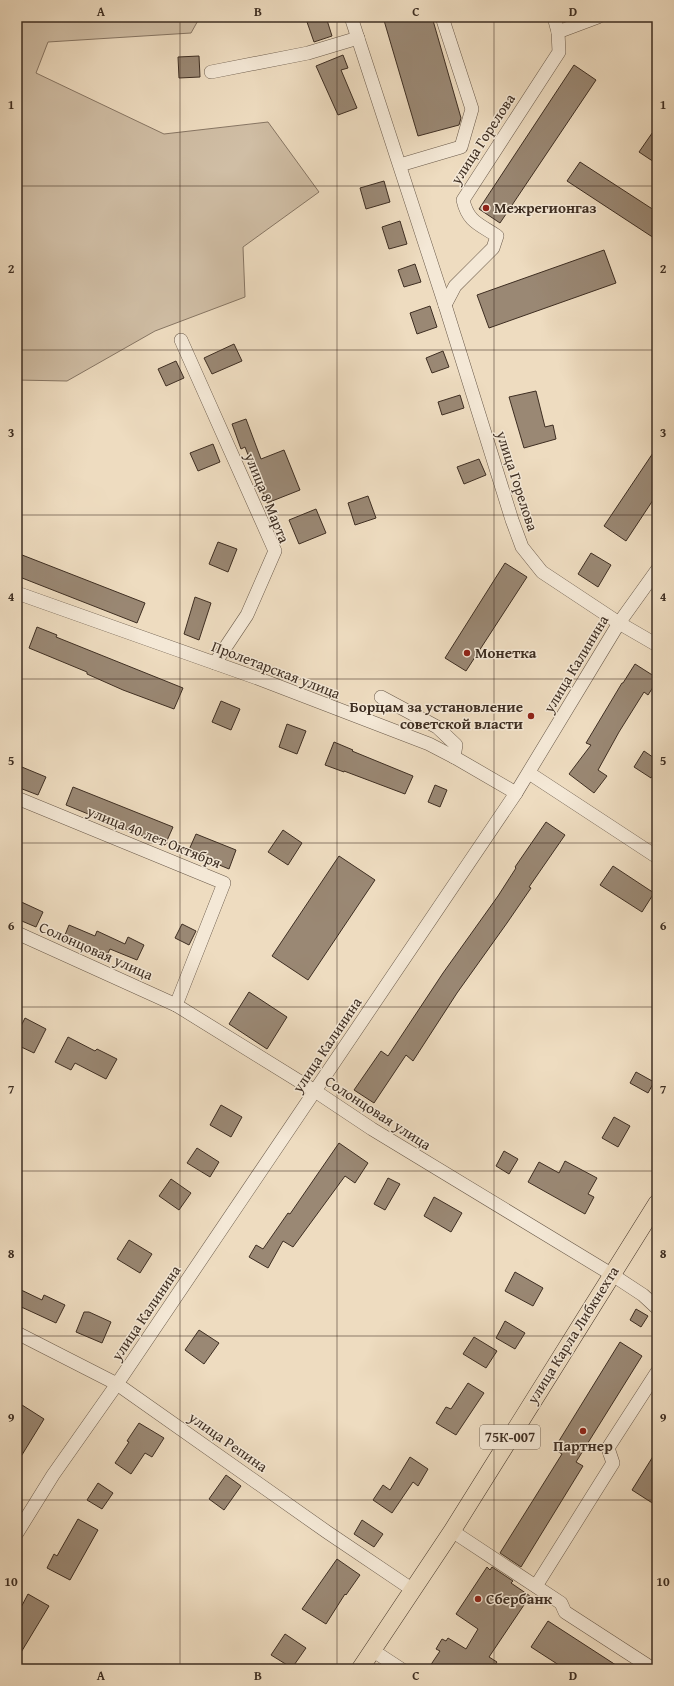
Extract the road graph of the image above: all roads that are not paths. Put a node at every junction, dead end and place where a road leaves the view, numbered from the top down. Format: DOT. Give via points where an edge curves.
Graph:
graph roads {
  1 [pos="351,17"];
  2 [pos="442,17"];
  3 [pos="554,17"];
  4 [pos="598,17"];
  5 [pos="558,32"];
  6 [pos="358,38"];
  7 [pos="211,72"];
  8 [pos="400,166"];
  9 [pos="445,305"];
  10 [pos="181,340"];
  11 [pos="657,570"];
  12 [pos="17,593"];
  13 [pos="619,623"];
  14 [pos="657,645"];
  15 [pos="215,663"];
  16 [pos="381,697"];
  17 [pos="454,757"];
  18 [pos="529,773"];
  19 [pos="516,793"];
  20 [pos="17,798"];
  21 [pos="657,857"];
  22 [pos="17,933"];
  23 [pos="176,1005"];
  24 [pos="315,1091"];
  25 [pos="657,1203"];
  26 [pos="611,1274"];
  27 [pos="657,1308"];
  28 [pos="17,1332"];
  29 [pos="657,1372"];
  30 [pos="117,1384"];
  31 [pos="452,1531"];
  32 [pos="17,1533"];
  33 [pos="536,1586"];
  34 [pos="414,1593"];
  35 [pos="372,1650"];
  36 [pos="360,1669"];
  37 [pos="401,1669"];
  38 [pos="653,1669"];
  1 -- 6 [label="street, улица Горелова"];
  2 -- 8 [label="street" via="472,109 461,147"];
  3 -- 5 [label="street"];
  4 -- 5 [label="street"];
  5 -- 9 [label="street, улица Горелова" via="559,52 463,200 469,217 497,236 493,248 455,286"];
  6 -- 7 [label="street" via="308,53"];
  6 -- 8 [label="street, улица Горелова"];
  8 -- 9 [label="street, улица Горелова"];
  9 -- 13 [label="street, улица Горелова" via="522,547 542,572"];
  10 -- 15 [label="street, улица 8 Марта" via="275,551 247,615"];
  11 -- 13 [label="street, улица Калинина"];
  12 -- 15 [label="street, Пролетарская улица"];
  13 -- 14 [label="street, улица Горелова"];
  13 -- 18 [label="street, улица Калинина"];
  15 -- 17 [label="street, Пролетарская улица" via="429,744"];
  16 -- 17 [label="street" via="437,727 456,745"];
  17 -- 19 [label="street, Пролетарская улица"];
  18 -- 19 [label="street, улица Калинина"];
  18 -- 21 [label="street"];
  19 -- 24 [label="street, улица Калинина"];
  20 -- 23 [label="street, улица 40 лет Октября" via="224,883"];
  22 -- 23 [label="street, Солонцовая улица"];
  23 -- 24 [label="street, Солонцовая улица"];
  24 -- 26 [label="street, Солонцовая улица" via="372,1129"];
  24 -- 30 [label="street, улица Калинина"];
  25 -- 26 [label="main road, улица Карла Либкнехта / 75К-007"];
  26 -- 27 [label="street, Солонцовая улица" via="643,1295"];
  26 -- 31 [label="main road, улица Карла Либкнехта / 75К-007"];
  28 -- 30 [label="street, улица Репина"];
  29 -- 33 [label="street" via="608,1448 613,1463"];
  30 -- 32 [label="street, улица Калинина" via="53,1475"];
  30 -- 34 [label="street, улица Репина"];
  31 -- 33 [label="street"];
  31 -- 34 [label="main road, улица Карла Либкнехта / 75К-007"];
  33 -- 38 [label="street" via="561,1603 566,1612"];
  34 -- 35 [label="main road, улица Карла Либкнехта / 75К-007"];
  35 -- 36 [label="main road, улица Карла Либкнехта / 75К-007"];
  35 -- 37 [label="street"];
}
